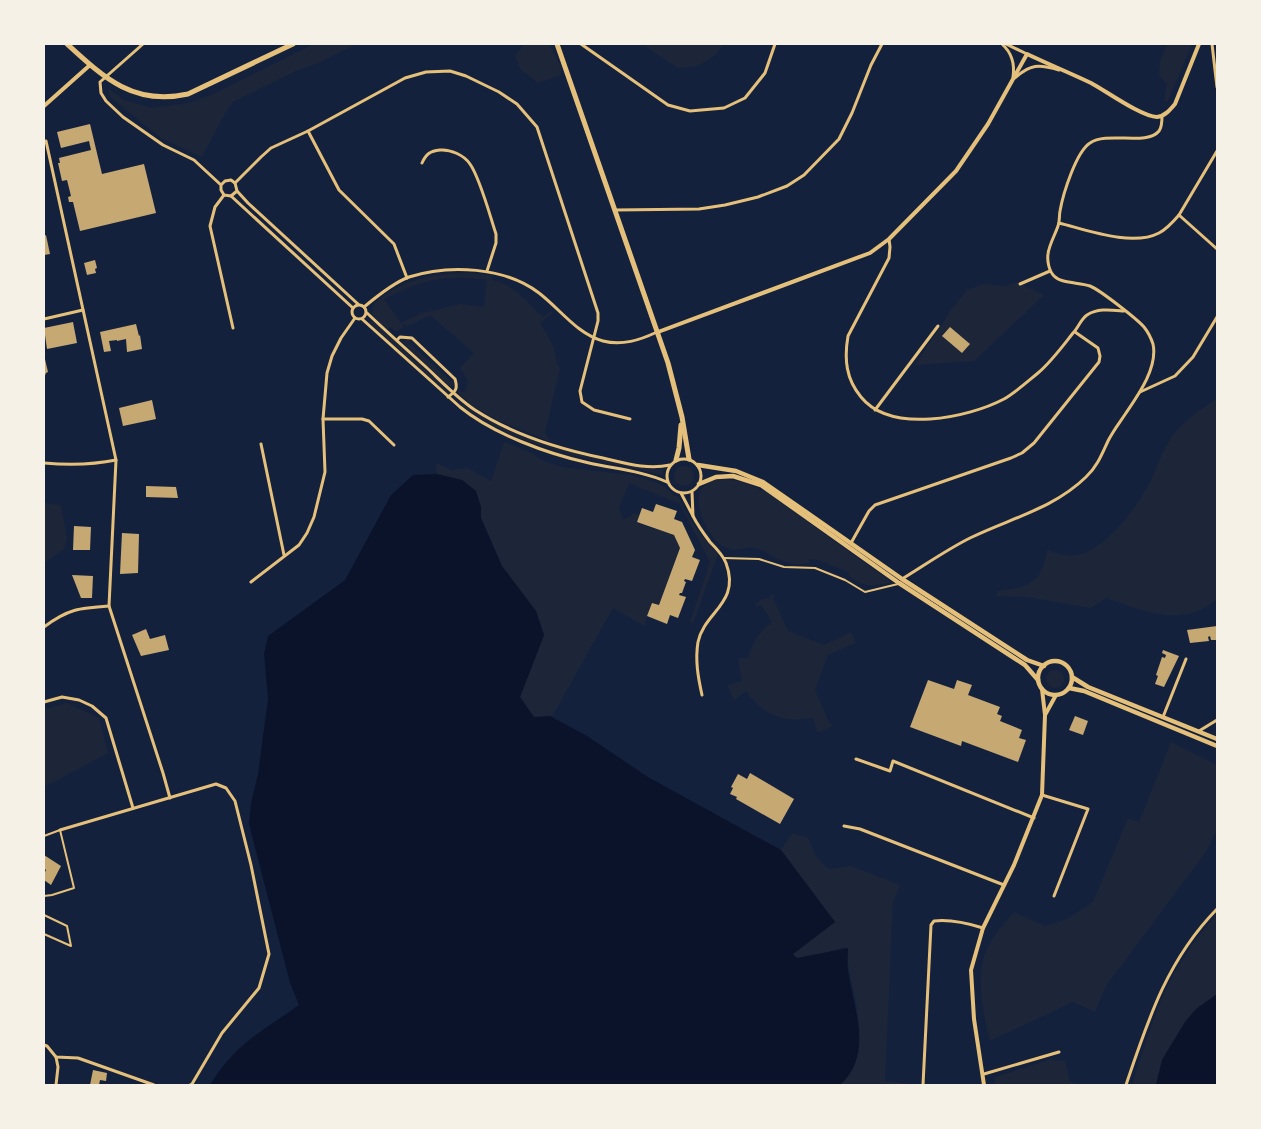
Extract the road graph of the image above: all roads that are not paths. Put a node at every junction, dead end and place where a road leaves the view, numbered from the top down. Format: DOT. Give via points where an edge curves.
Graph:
graph roads {
  1 [pos="67,44"];
  2 [pos="143,44"];
  3 [pos="293,44"];
  4 [pos="557,44"];
  5 [pos="581,44"];
  6 [pos="775,44"];
  7 [pos="882,44"];
  8 [pos="1002,44"];
  9 [pos="1006,44"];
  10 [pos="1199,44"];
  11 [pos="1212,44"];
  12 [pos="1027,54"];
  13 [pos="90,65"];
  14 [pos="1070,74"];
  15 [pos="105,76"];
  16 [pos="1012,80"];
  17 [pos="1217,87"];
  18 [pos="44,106"];
  19 [pos="1162,116"];
  20 [pos="308,131"];
  21 [pos="46,141"];
  22 [pos="1217,151"];
  23 [pos="422,162"];
  24 [pos="235,183"];
  25 [pos="221,185"];
  26 [pos="237,191"];
  27 [pos="224,195"];
  28 [pos="231,196"];
  29 [pos="616,210"];
  30 [pos="1179,215"];
  31 [pos="1059,223"];
  32 [pos="889,238"];
  33 [pos="1217,249"];
  34 [pos="487,271"];
  35 [pos="1050,271"];
  36 [pos="407,278"];
  37 [pos="1020,284"];
  38 [pos="358,304"];
  39 [pos="364,306"];
  40 [pos="353,308"];
  41 [pos="83,310"];
  42 [pos="1124,311"];
  43 [pos="366,313"];
  44 [pos="1217,317"];
  45 [pos="354,318"];
  46 [pos="44,319"];
  47 [pos="362,319"];
  48 [pos="938,326"];
  49 [pos="233,328"];
  50 [pos="658,332"];
  51 [pos="1074,332"];
  52 [pos="594,337"];
  53 [pos="397,340"];
  54 [pos="1139,392"];
  55 [pos="454,393"];
  56 [pos="448,397"];
  57 [pos="875,410"];
  58 [pos="682,417"];
  59 [pos="323,419"];
  60 [pos="630,419"];
  61 [pos="261,444"];
  62 [pos="394,445"];
  63 [pos="689,459"];
  64 [pos="116,460"];
  65 [pos="676,460"];
  66 [pos="44,463"];
  67 [pos="670,465"];
  68 [pos="698,465"];
  69 [pos="668,482"];
  70 [pos="699,484"];
  71 [pos="692,491"];
  72 [pos="680,493"];
  73 [pos="693,516"];
  74 [pos="851,543"];
  75 [pos="284,555"];
  76 [pos="724,558"];
  77 [pos="901,581"];
  78 [pos="251,582"];
  79 [pos="109,606"];
  80 [pos="44,627"];
  81 [pos="1186,659"];
  82 [pos="1044,666"];
  83 [pos="1072,677"];
  84 [pos="1038,680"];
  85 [pos="1068,688"];
  86 [pos="1042,690"];
  87 [pos="702,695"];
  88 [pos="1056,695"];
  89 [pos="44,702"];
  90 [pos="1045,715"];
  91 [pos="1163,718"];
  92 [pos="1217,720"];
  93 [pos="1199,731"];
  94 [pos="1217,739"];
  95 [pos="1217,746"];
  96 [pos="856,759"];
  97 [pos="1042,795"];
  98 [pos="170,798"];
  99 [pos="133,808"];
  100 [pos="1034,818"];
  101 [pos="844,826"];
  102 [pos="60,830"];
  103 [pos="44,836"];
  104 [pos="1004,885"];
  105 [pos="44,896"];
  106 [pos="1054,896"];
  107 [pos="1217,909"];
  108 [pos="44,915"];
  109 [pos="983,928"];
  110 [pos="44,934"];
  111 [pos="44,1045"];
  112 [pos="1059,1052"];
  113 [pos="56,1057"];
  114 [pos="984,1074"];
  115 [pos="56,1085"];
  116 [pos="154,1085"];
  117 [pos="190,1085"];
  118 [pos="922,1085"];
  119 [pos="984,1085"];
  120 [pos="1126,1085"];
  1 -- 13 [label="main road"];
  2 -- 15 [label="street"];
  3 -- 15 [label="main road" via="188,94 174,97 160,98 135,92"];
  4 -- 29 [label="main road"];
  5 -- 6 [label="street" via="668,105 690,110 724,108 745,98 765,72"];
  7 -- 29 [label="street" via="839,139 804,175 787,186 758,197 700,209"];
  8 -- 16 [label="street" via="1012,59"];
  9 -- 12 [label="street"];
  10 -- 19 [label="street" via="1175,104"];
  11 -- 17 [label="street"];
  12 -- 14 [label="street"];
  12 -- 16 [label="street"];
  13 -- 15 [label="main road"];
  13 -- 18 [label="street"];
  14 -- 16 [label="street" via="1038,66 1027,68"];
  14 -- 19 [label="street" via="1144,113"];
  15 -- 25 [label="street" via="100,82 101,93 123,117 163,145 194,160"];
  16 -- 32 [label="street" via="988,124 956,171"];
  19 -- 31 [label="street" via="1159,131 1148,137 1096,140 1088,144 1068,184"];
  20 -- 24 [label="street" via="271,148"];
  20 -- 36 [label="street" via="339,190 394,244"];
  20 -- 52 [label="street" via="405,78 426,72 450,71 466,76 517,104 537,126 598,313"];
  21 -- 41 [label="street"];
  22 -- 30 [label="street"];
  23 -- 34 [label="street" via="426,154 443,150 459,154 472,166 496,234"];
  24 -- 25 [label="street" via="228,180"];
  24 -- 26 [label="street"];
  25 -- 27 [label="street"];
  26 -- 28 [label="street"];
  26 -- 38 [label="street"];
  27 -- 28 [label="street"];
  27 -- 49 [label="street" via="215,207 210,226"];
  28 -- 40 [label="street"];
  29 -- 50 [label="main road"];
  30 -- 31 [label="street" via="1160,233 1138,239 1125,239"];
  30 -- 33 [label="street"];
  31 -- 35 [label="street" via="1048,254"];
  32 -- 50 [label="street" via="870,253"];
  32 -- 57 [label="street" via="889,258 848,336 846,349 848,376 863,400"];
  34 -- 36 [label="street" via="450,270"];
  34 -- 52 [label="street" via="518,280 538,292 572,324"];
  35 -- 37 [label="street"];
  35 -- 42 [label="street" via="1059,280 1091,287"];
  36 -- 39 [label="street"];
  38 -- 39 [label="street"];
  38 -- 40 [label="street"];
  39 -- 43 [label="street"];
  40 -- 45 [label="street"];
  41 -- 46 [label="street"];
  41 -- 64 [label="street"];
  42 -- 51 [label="street" via="1095,310 1084,317"];
  42 -- 54 [label="street" via="1143,326 1152,342 1153,361"];
  43 -- 47 [label="street"];
  43 -- 53 [label="street"];
  44 -- 54 [label="street" via="1193,357 1175,376"];
  45 -- 47 [label="street"];
  45 -- 59 [label="street" via="332,356 327,373"];
  47 -- 56 [label="street"];
  48 -- 57 [label="street"];
  50 -- 52 [label="street" via="628,342 612,343"];
  50 -- 58 [label="main road"];
  51 -- 57 [label="street" via="1039,372 1005,398 988,406 923,420"];
  51 -- 74 [label="street" via="1098,348 1099,362 1034,443 1012,458 875,505"];
  52 -- 60 [label="street" via="580,391 582,402 594,410"];
  53 -- 55 [label="street"];
  53 -- 55 [label="street" via="400,337 412,338 455,379 458,386"];
  54 -- 77 [label="street" via="1108,440 1097,464 1075,487 1039,510 958,544"];
  55 -- 56 [label="street"];
  55 -- 67 [label="street" via="495,422 550,445 642,466"];
  56 -- 69 [label="street" via="490,427 551,453"];
  58 -- 63 [label="main road"];
  58 -- 65 [label="main road"];
  59 -- 62 [label="street" via="369,421"];
  59 -- 75 [label="street" via="325,472 314,516 299,545"];
  61 -- 75 [label="street"];
  63 -- 65 [label="street"];
  63 -- 68 [label="street"];
  64 -- 66 [label="street" via="99,464"];
  64 -- 79 [label="street"];
  65 -- 67 [label="street"];
  67 -- 69 [label="street"];
  68 -- 70 [label="street"];
  68 -- 74 [label="main road" via="736,471 763,482"];
  69 -- 72 [label="street"];
  70 -- 71 [label="street"];
  70 -- 77 [label="main road" via="716,477 733,476 761,485"];
  71 -- 72 [label="street"];
  71 -- 73 [label="street"];
  72 -- 73 [label="street"];
  73 -- 76 [label="street"];
  74 -- 77 [label="main road"];
  75 -- 78 [label="street"];
  76 -- 77 [label="lane" via="759,558 784,567 814,568 865,592"];
  76 -- 87 [label="street" via="730,578 729,587 698,640 697,670"];
  77 -- 82 [label="main road" via="1027,660"];
  77 -- 84 [label="main road" via="1025,665"];
  79 -- 80 [label="street" via="78,608"];
  79 -- 98 [label="street"];
  81 -- 91 [label="street"];
  82 -- 83 [label="main road" via="1053,662 1062,664 1070,670"];
  82 -- 84 [label="main road"];
  83 -- 85 [label="main road"];
  83 -- 91 [label="main road" via="1088,687"];
  84 -- 86 [label="main road"];
  85 -- 88 [label="main road"];
  85 -- 95 [label="main road" via="1084,691"];
  86 -- 88 [label="main road"];
  86 -- 90 [label="street"];
  88 -- 90 [label="street"];
  89 -- 99 [label="street" via="62,697 79,700 106,718"];
  90 -- 97 [label="street"];
  91 -- 93 [label="main road"];
  92 -- 93 [label="street"];
  93 -- 94 [label="main road"];
  96 -- 100 [label="street" via="890,771 893,761"];
  97 -- 100 [label="street"];
  97 -- 106 [label="street" via="1088,809"];
  98 -- 99 [label="street"];
  98 -- 117 [label="street" via="216,784 226,788 235,801 269,954 259,988 222,1033"];
  99 -- 102 [label="street"];
  100 -- 104 [label="street"];
  101 -- 104 [label="street" via="860,829"];
  102 -- 103 [label="lane"];
  102 -- 105 [label="lane" via="74,888"];
  104 -- 109 [label="street"];
  107 -- 120 [label="street" via="1167,978"];
  108 -- 110 [label="lane" via="67,926 71,946"];
  109 -- 114 [label="street" via="971,970 974,1019"];
  109 -- 118 [label="street" via="964,922 939,920 931,925"];
  111 -- 113 [label="street"];
  112 -- 114 [label="street"];
  113 -- 115 [label="street"];
  113 -- 116 [label="street" via="78,1058"];
  114 -- 119 [label="street"];
}
